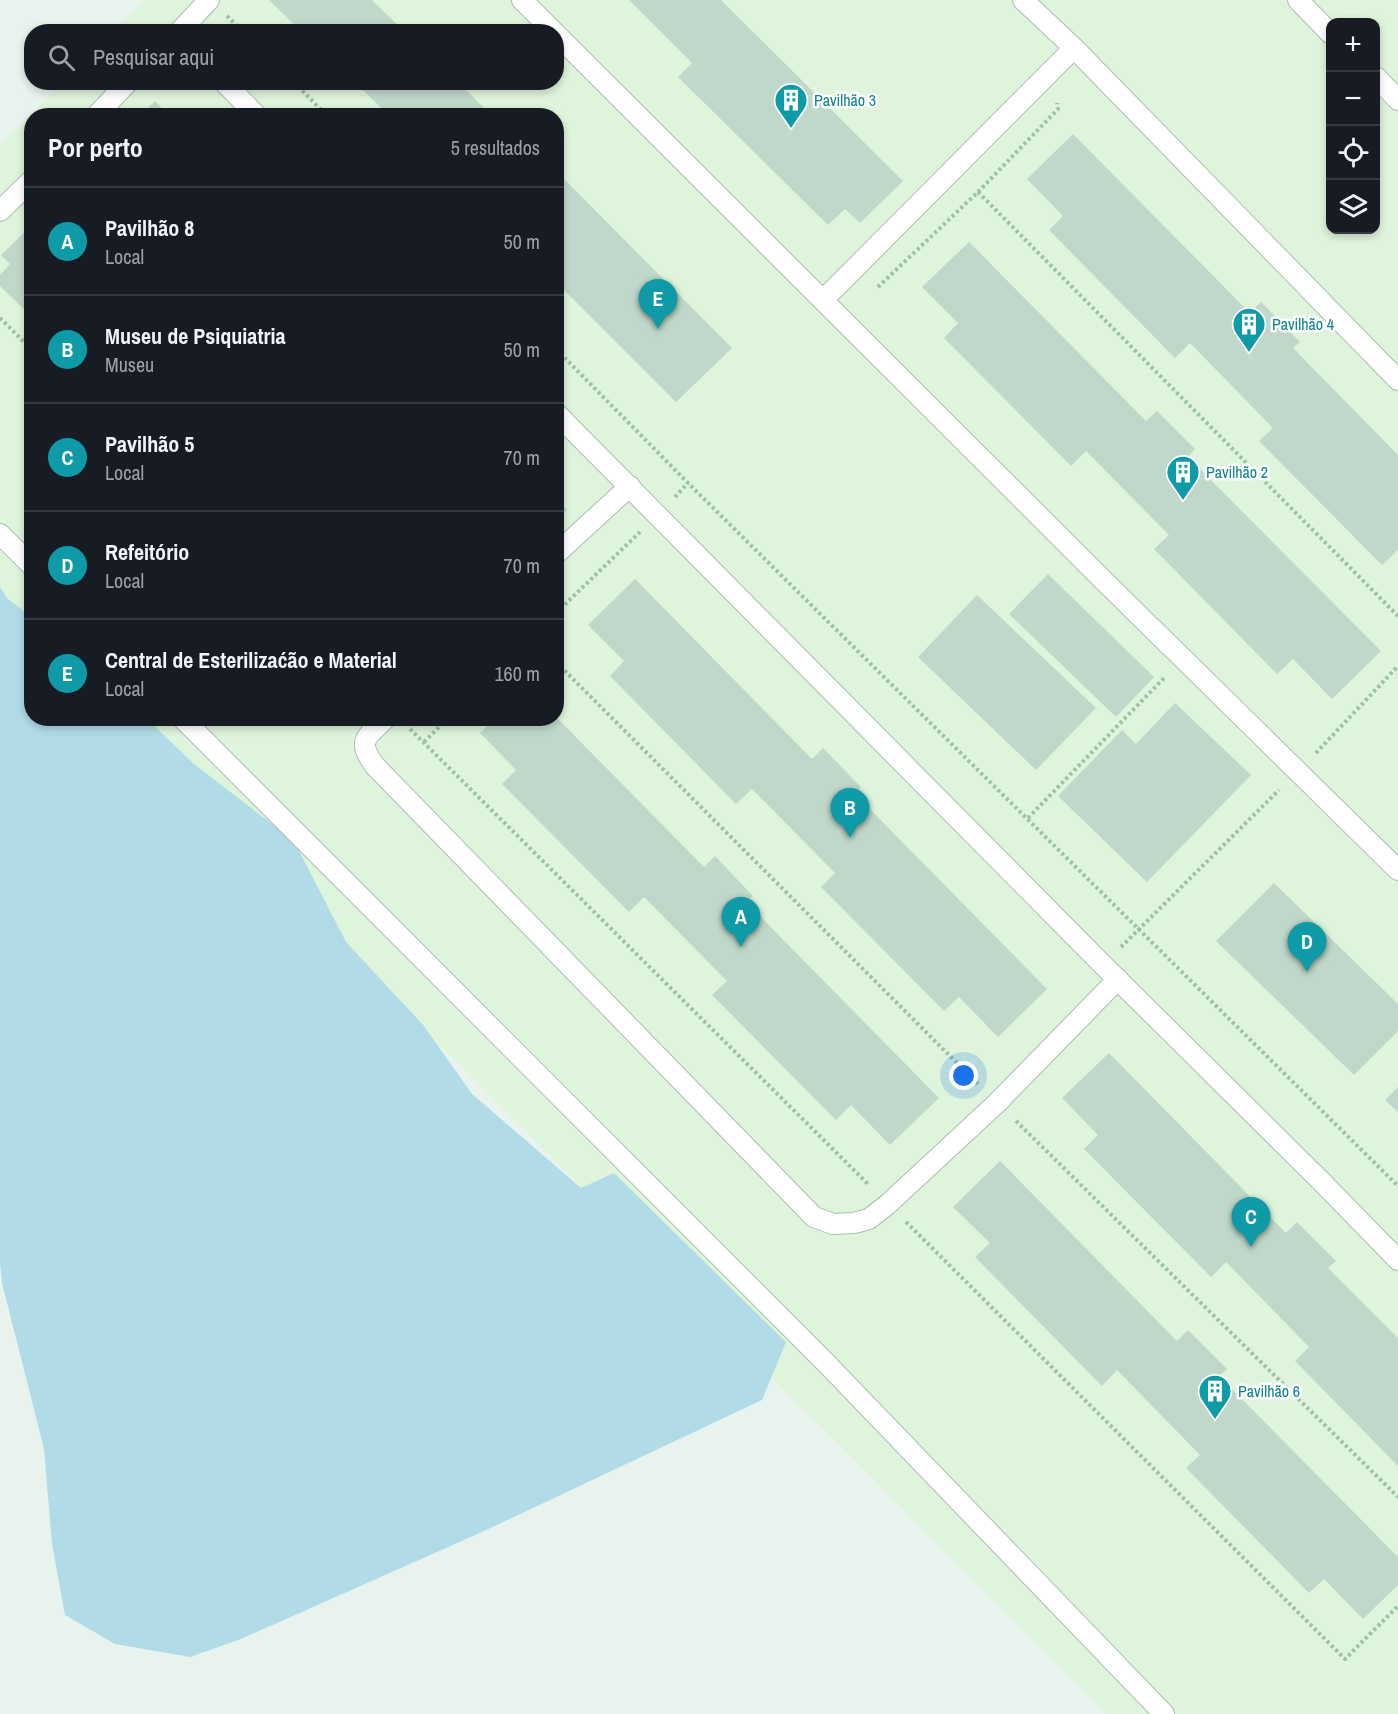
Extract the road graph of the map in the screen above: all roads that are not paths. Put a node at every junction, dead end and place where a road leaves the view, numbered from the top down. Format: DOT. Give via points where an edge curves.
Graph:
graph roads {
  1 [pos="209,0"];
  2 [pos="522,0"];
  3 [pos="1023,0"];
  4 [pos="1298,0"];
  5 [pos="186,24"];
  6 [pos="546,24"];
  7 [pos="1326,29"];
  8 [pos="564,42"];
  9 [pos="1074,48"];
  10 [pos="1380,81"];
  11 [pos="120,90"];
  12 [pos="232,90"];
  13 [pos="1398,100"];
  14 [pos="104,108"];
  15 [pos="249,108"];
  16 [pos="24,188"];
  17 [pos="0,211"];
  18 [pos="824,300"];
  19 [pos="1398,380"];
  20 [pos="564,422"];
  21 [pos="630,486"];
  22 [pos="0,534"];
  23 [pos="564,547"];
  24 [pos="24,558"];
  25 [pos="190,726"];
  26 [pos="378,726"];
  27 [pos="1398,870"];
  28 [pos="1118,980"];
  29 [pos="1398,1260"];
  30 [pos="1164,1714"];
  1 -- 5 [label="lane"];
  2 -- 6 [label="lane"];
  3 -- 9 [label="lane"];
  4 -- 7 [label="lane"];
  8 -- 18 [label="lane"];
  9 -- 18 [label="lane"];
  9 -- 19 [label="lane"];
  10 -- 13 [label="lane"];
  11 -- 14 [label="lane"];
  12 -- 15 [label="lane"];
  16 -- 17 [label="lane"];
  18 -- 27 [label="lane"];
  20 -- 21 [label="lane"];
  21 -- 23 [label="lane"];
  21 -- 28 [label="lane"];
  22 -- 24 [label="lane"];
  25 -- 30 [label="lane" via="827,1364"];
  26 -- 28 [label="lane" via="364,746 375,766 814,1216 833,1224 869,1219 888,1204 997,1103"];
  28 -- 29 [label="lane"];
}
